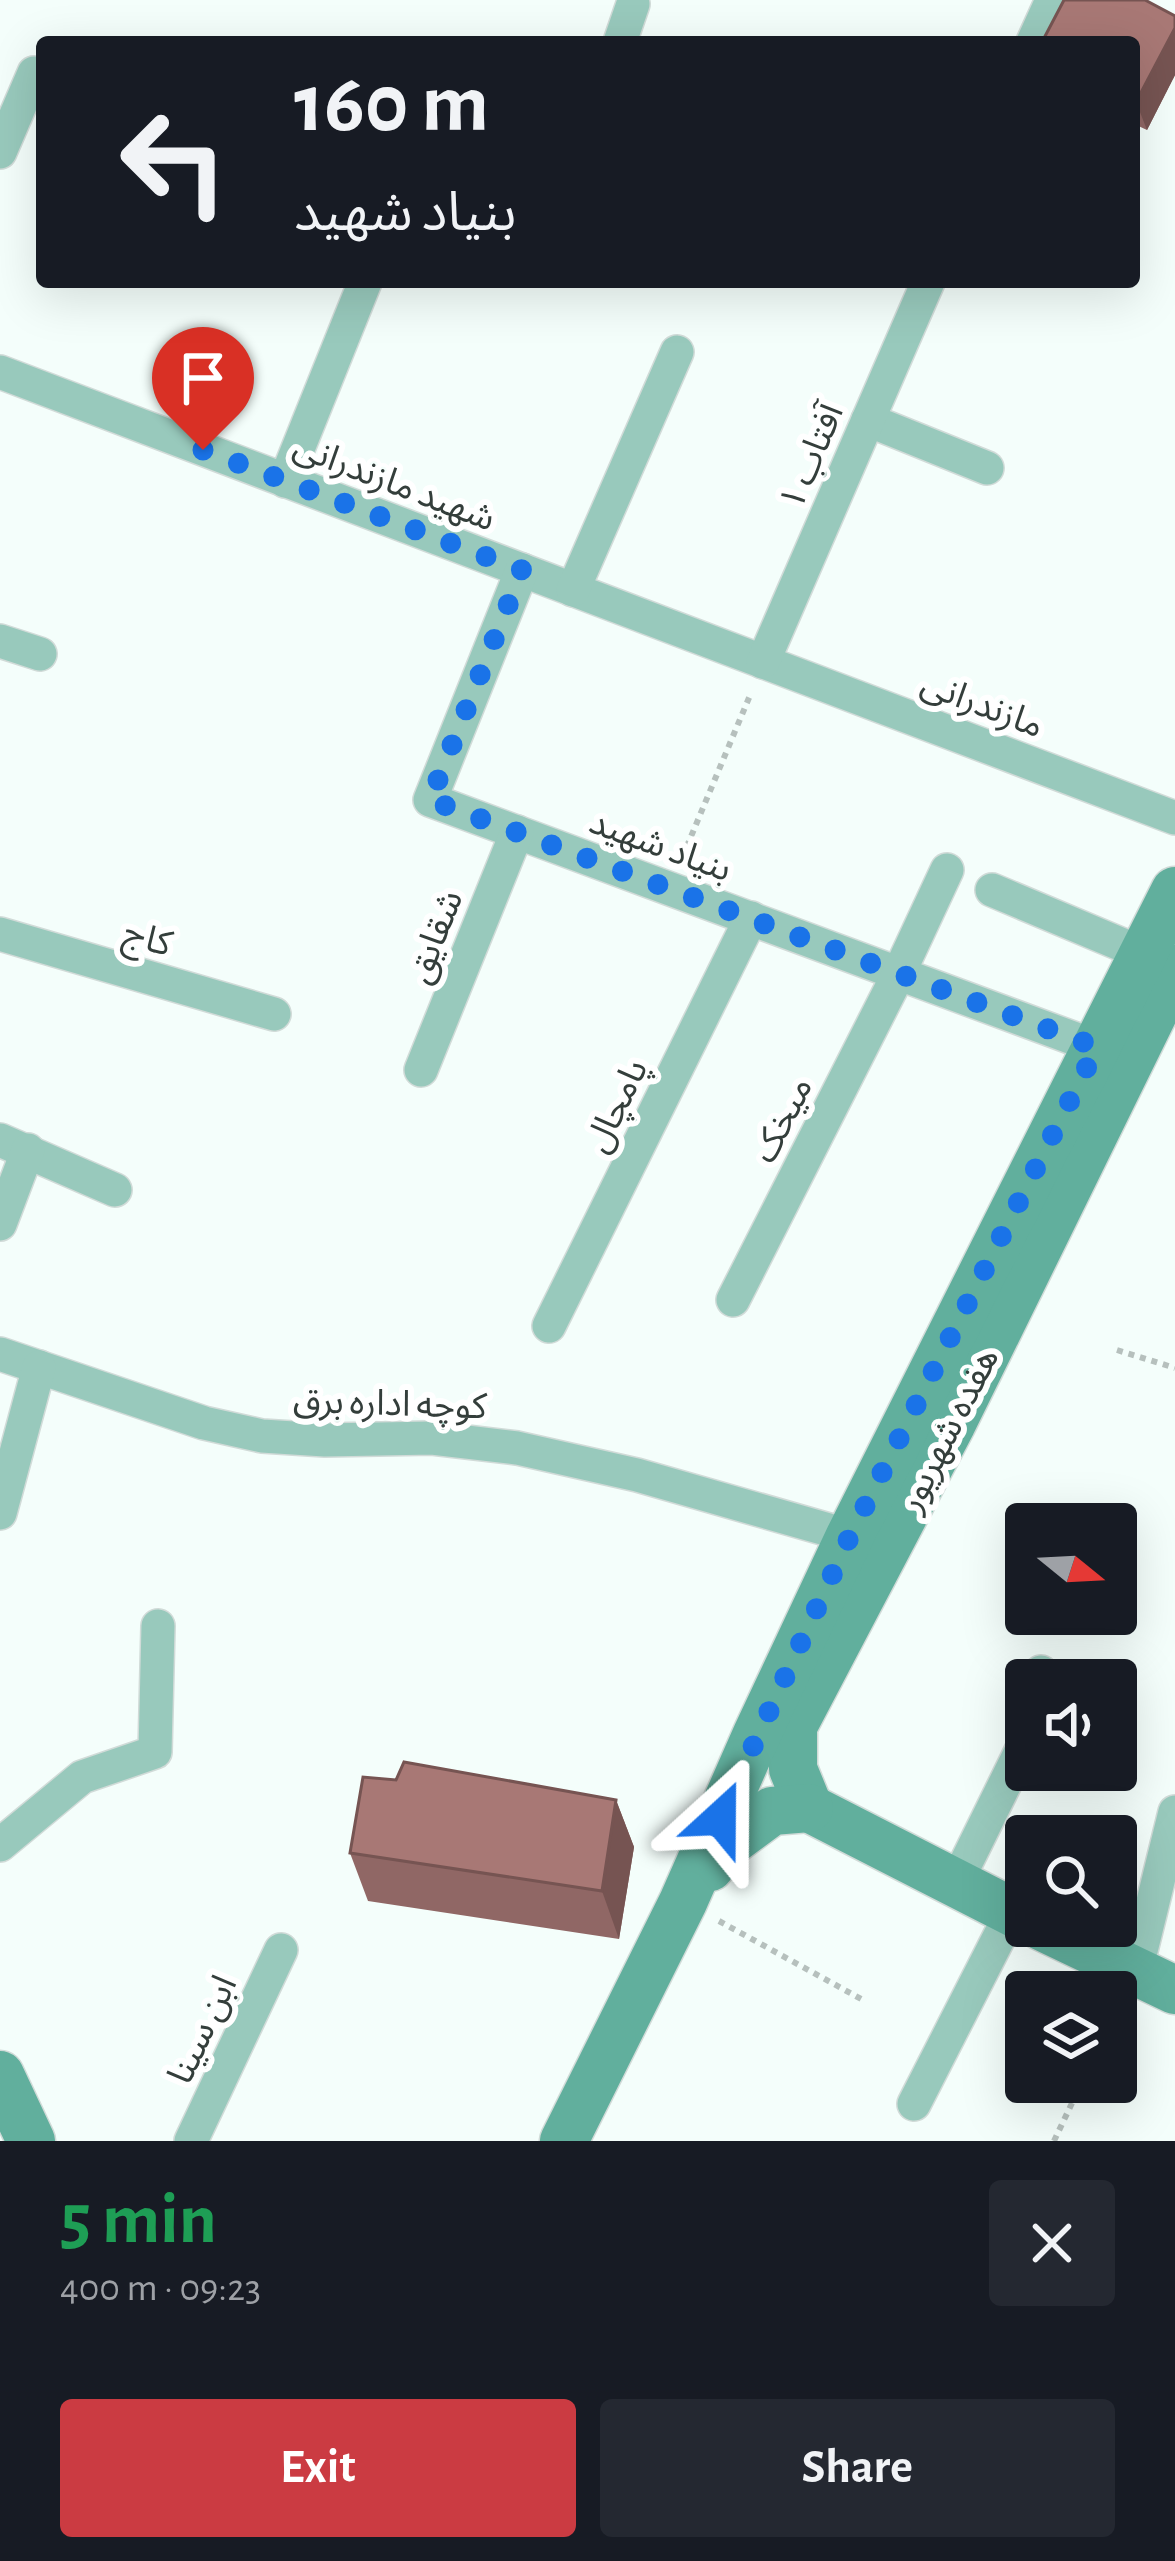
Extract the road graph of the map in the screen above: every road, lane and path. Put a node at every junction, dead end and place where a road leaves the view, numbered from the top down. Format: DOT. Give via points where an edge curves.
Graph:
graph roads {
  1 [pos="1052,0"];
  2 [pos="633,4"];
  3 [pos="622,36"];
  4 [pos="1036,36"];
  5 [pos="34,73"];
  6 [pos="3,138"];
  7 [pos="363,288"];
  8 [pos="925,288"];
  9 [pos="677,352"];
  10 [pos="0,373"];
  11 [pos="868,420"];
  12 [pos="987,468"];
  13 [pos="285,481"];
  14 [pos="522,570"];
  15 [pos="573,590"];
  16 [pos="0,641"];
  17 [pos="40,654"];
  18 [pos="763,662"];
  19 [pos="1175,818"];
  20 [pos="518,832"];
  21 [pos="947,870"];
  22 [pos="670,888"];
  23 [pos="992,890"];
  24 [pos="1175,891"];
  25 [pos="751,918"];
  26 [pos="0,934"];
  27 [pos="1160,961"];
  28 [pos="899,974"];
  29 [pos="274,1014"];
  30 [pos="1097,1047"];
  31 [pos="421,1070"];
  32 [pos="14,1145"];
  33 [pos="116,1190"];
  34 [pos="0,1224"];
  35 [pos="733,1300"];
  36 [pos="550,1326"];
  37 [pos="1117,1349"];
  38 [pos="0,1354"];
  39 [pos="39,1367"];
  40 [pos="1175,1368"];
  41 [pos="0,1513"];
  42 [pos="850,1536"];
  43 [pos="158,1626"];
  44 [pos="1005,1784"];
  45 [pos="809,1808"];
  46 [pos="1175,1812"];
  47 [pos="0,1845"];
  48 [pos="955,1885"];
  49 [pos="683,1902"];
  50 [pos="1005,1909"];
  51 [pos="1009,1947"];
  52 [pos="1084,1947"];
  53 [pos="281,1950"];
  54 [pos="1155,1981"];
  55 [pos="863,2000"];
  56 [pos="0,2075"];
  57 [pos="1072,2103"];
  58 [pos="914,2104"];
  59 [pos="31,2141"];
  60 [pos="191,2141"];
  61 [pos="564,2141"];
  62 [pos="1054,2141"];
  1 -- 4 [label="street"];
  2 -- 3 [label="street"];
  5 -- 6 [label="street"];
  7 -- 13 [label="street"];
  8 -- 11 [label="street, آفتاب ۱"];
  9 -- 15 [label="street"];
  10 -- 13 [label="street, شهید مازندرانی"];
  11 -- 12 [label="street"];
  11 -- 18 [label="street, آفتاب ۱"];
  13 -- 14 [label="street, شهید مازندرانی"];
  14 -- 15 [label="street, شهید مازندرانی"];
  14 -- 20 [label="street, بنیاد شهید" via="430,800"];
  15 -- 18 [label="street, شهید مازندرانی"];
  16 -- 17 [label="street"];
  18 -- 19 [label="street, مازندرانی"];
  18 -- 22 [label="path"];
  20 -- 22 [label="street, بنیاد شهید"];
  20 -- 31 [label="street, شقایق"];
  21 -- 28 [label="street, میخک"];
  22 -- 25 [label="street, بنیاد شهید"];
  23 -- 27 [label="street"];
  24 -- 27 [label="main road, هفده شهریور"];
  25 -- 28 [label="street, بنیاد شهید"];
  25 -- 36 [label="street, پامچال"];
  26 -- 29 [label="street, کاج"];
  27 -- 30 [label="main road, هفده شهریور"];
  27 -- 45 [label="main road, هفده شهریور" via="952,1423 793,1726 793,1769"];
  28 -- 30 [label="street, بنیاد شهید"];
  28 -- 35 [label="street, میخک"];
  30 -- 42 [label="main road, هفده شهریور"];
  32 -- 33 [label="street"];
  32 -- 34 [label="street"];
  37 -- 40 [label="path"];
  38 -- 39 [label="street, کوچه اداره برق"];
  39 -- 41 [label="street"];
  39 -- 42 [label="street, کوچه اداره برق" via="204,1424 262,1436 433,1438 518,1448"];
  42 -- 49 [label="main road, هفده شهریور"];
  43 -- 47 [label="street" via="155,1752 82,1777"];
  44 -- 48 [label="street"];
  45 -- 48 [label="main road"];
  45 -- 49 [label="main road, هفده شهریور" via="772,1810 726,1844"];
  46 -- 54 [label="street"];
  48 -- 50 [label="main road"];
  49 -- 55 [label="path"];
  49 -- 61 [label="main road, هفده شهریور"];
  51 -- 58 [label="street"];
  52 -- 54 [label="main road"];
  53 -- 60 [label="street, ابن سینا"];
  56 -- 59 [label="main road"];
  57 -- 62 [label="path"];
}
